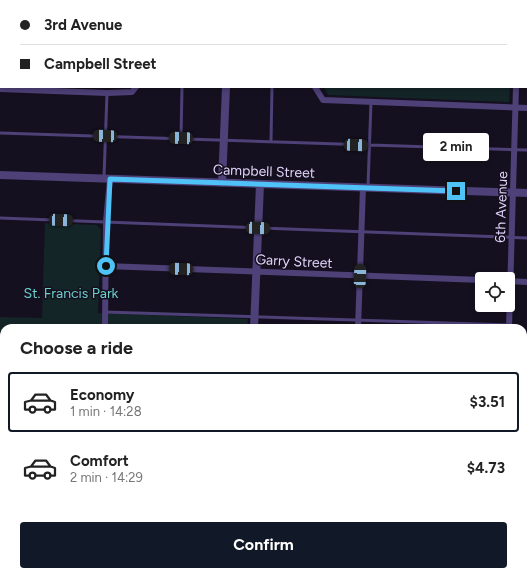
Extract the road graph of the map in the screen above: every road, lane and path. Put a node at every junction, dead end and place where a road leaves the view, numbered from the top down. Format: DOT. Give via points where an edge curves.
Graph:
graph roads {
  1 [pos="135,88"];
  2 [pos="182,88"];
  3 [pos="226,88"];
  4 [pos="272,88"];
  5 [pos="315,88"];
  6 [pos="516,88"];
  7 [pos="0,89"];
  8 [pos="107,93"];
  9 [pos="371,102"];
  10 [pos="515,108"];
  11 [pos="527,108"];
  12 [pos="0,132"];
  13 [pos="105,136"];
  14 [pos="181,138"];
  15 [pos="224,139"];
  16 [pos="271,141"];
  17 [pos="370,146"];
  18 [pos="515,149"];
  19 [pos="527,150"];
  20 [pos="0,175"];
  21 [pos="107,179"];
  22 [pos="222,183"];
  23 [pos="260,184"];
  24 [pos="366,188"];
  25 [pos="514,193"];
  26 [pos="527,193"];
  27 [pos="0,218"];
  28 [pos="106,222"];
  29 [pos="258,228"];
  30 [pos="362,231"];
  31 [pos="512,237"];
  32 [pos="527,238"];
  33 [pos="106,266"];
  34 [pos="256,271"];
  35 [pos="510,272"];
  36 [pos="360,276"];
  37 [pos="475,280"];
  38 [pos="515,281"];
  39 [pos="527,282"];
  40 [pos="105,312"];
  41 [pos="509,312"];
  42 [pos="255,316"];
  43 [pos="359,321"];
  44 [pos="105,324"];
  45 [pos="254,324"];
  46 [pos="359,324"];
  47 [pos="449,324"];
  48 [pos="509,324"];
  1 -- 8 [label="street" via="132,92"];
  2 -- 14 [label="lane"];
  3 -- 15 [label="street"];
  4 -- 16 [label="lane"];
  5 -- 9 [label="street" via="323,100"];
  6 -- 10 [label="street, 6th Avenue"];
  7 -- 8 [label="street"];
  8 -- 13 [label="lane"];
  9 -- 10 [label="street"];
  9 -- 17 [label="lane"];
  10 -- 11 [label="street"];
  10 -- 18 [label="street, 6th Avenue"];
  12 -- 13 [label="lane"];
  13 -- 14 [label="lane"];
  13 -- 21 [label="lane"];
  14 -- 15 [label="lane"];
  15 -- 16 [label="lane"];
  15 -- 22 [label="street"];
  16 -- 17 [label="lane"];
  17 -- 18 [label="lane"];
  17 -- 24 [label="lane"];
  18 -- 19 [label="lane"];
  18 -- 25 [label="street, 6th Avenue"];
  20 -- 21 [label="street, Campbell Street"];
  21 -- 22 [label="street, Campbell Street"];
  21 -- 28 [label="street"];
  22 -- 23 [label="street, Campbell Street"];
  23 -- 24 [label="street, Campbell Street"];
  23 -- 29 [label="street"];
  24 -- 25 [label="street, Campbell Street"];
  24 -- 30 [label="street"];
  25 -- 26 [label="street, Campbell Street"];
  25 -- 31 [label="street, 6th Avenue"];
  27 -- 28 [label="lane"];
  28 -- 29 [label="lane"];
  28 -- 33 [label="street"];
  29 -- 30 [label="lane"];
  29 -- 34 [label="street"];
  30 -- 31 [label="lane"];
  30 -- 36 [label="street"];
  31 -- 32 [label="lane"];
  31 -- 35 [label="street, 6th Avenue"];
  33 -- 34 [label="street, Garry Street"];
  33 -- 40 [label="street"];
  34 -- 36 [label="street, Garry Street"];
  34 -- 42 [label="street"];
  36 -- 37 [label="street, Garry Street"];
  36 -- 43 [label="street"];
  38 -- 39 [label="street"];
  40 -- 42 [label="lane"];
  40 -- 44 [label="street"];
  41 -- 48 [label="street, 6th Avenue"];
  42 -- 43 [label="lane"];
  42 -- 45 [label="street"];
  43 -- 46 [label="street"];
  43 -- 47 [label="lane"];
}
